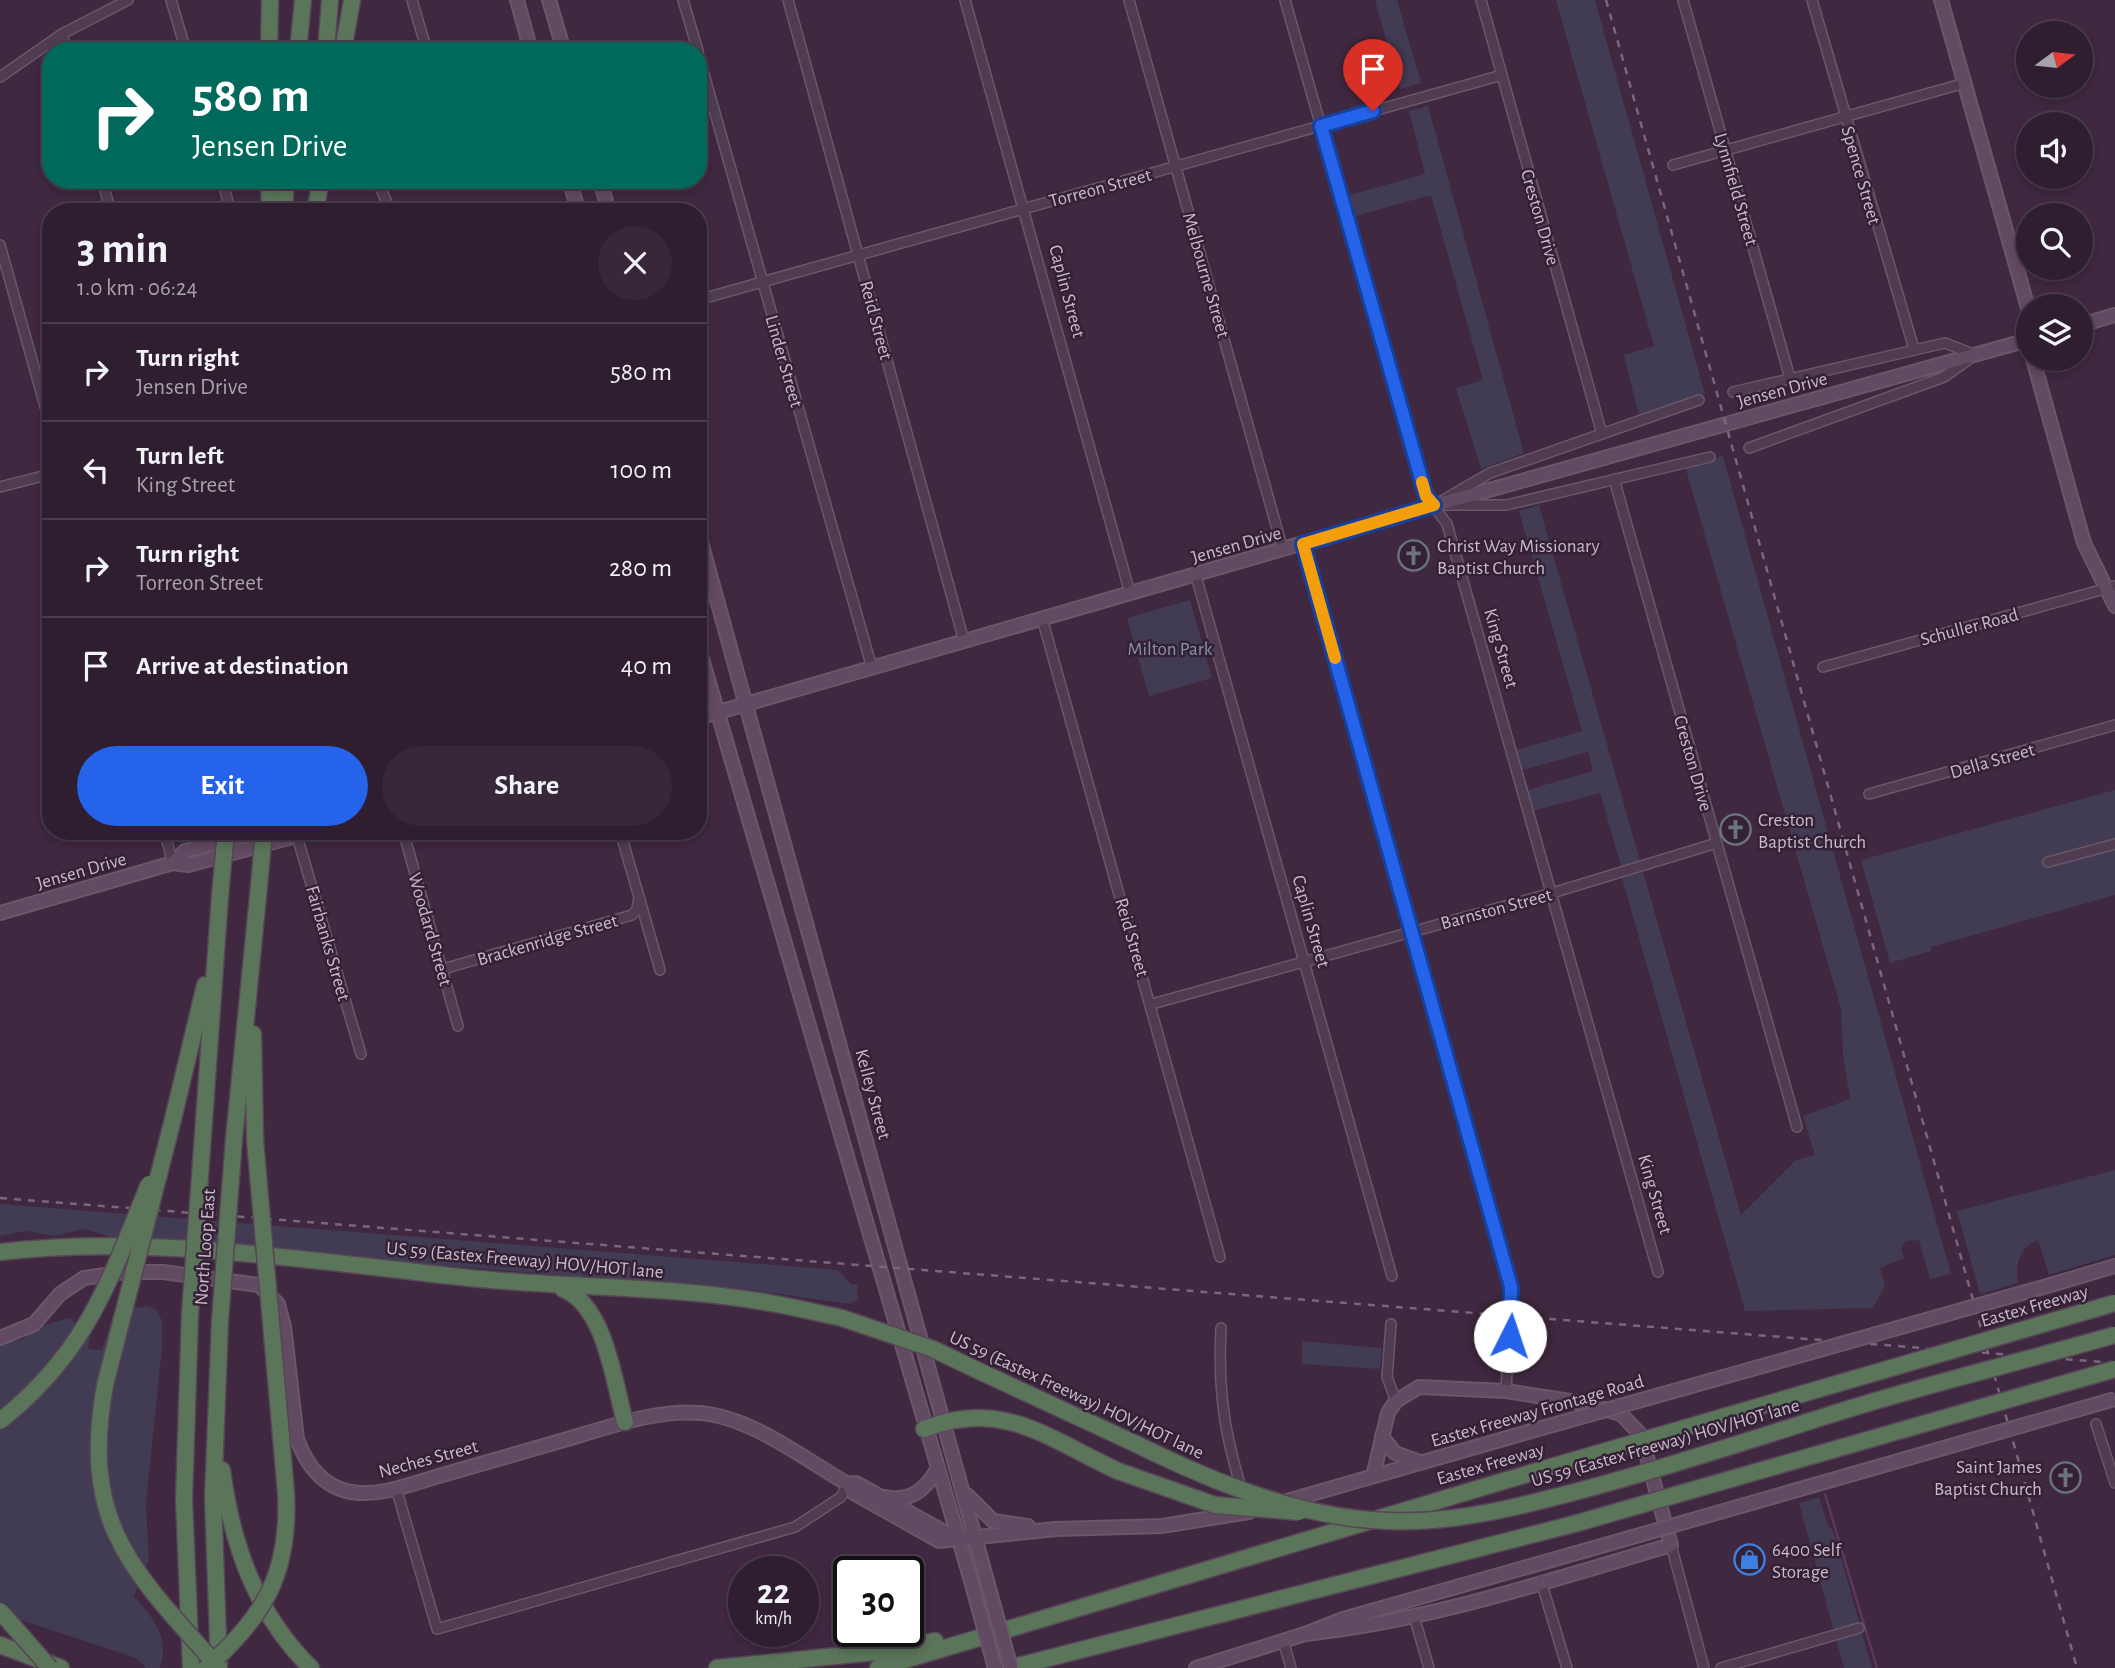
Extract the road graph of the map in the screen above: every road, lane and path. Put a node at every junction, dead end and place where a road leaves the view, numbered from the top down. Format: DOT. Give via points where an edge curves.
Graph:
graph roads {
  1 [pos="128,0"];
  2 [pos="171,0"];
  3 [pos="270,0"];
  4 [pos="303,0"];
  5 [pos="330,0"];
  6 [pos="352,0"];
  7 [pos="412,0"];
  8 [pos="517,0"];
  9 [pos="549,0"];
  10 [pos="683,0"];
  11 [pos="788,0"];
  12 [pos="965,0"];
  13 [pos="1129,0"];
  14 [pos="1285,0"];
  15 [pos="1481,0"];
  16 [pos="1683,0"];
  17 [pos="1812,0"];
  18 [pos="1941,0"];
  19 [pos="62,34"];
  20 [pos="50,42"];
  21 [pos="64,42"];
  22 [pos="183,42"];
  23 [pos="269,42"];
  24 [pos="299,42"];
  25 [pos="327,42"];
  26 [pos="345,42"];
  27 [pos="424,42"];
  28 [pos="529,42"];
  29 [pos="561,42"];
  30 [pos="695,42"];
  31 [pos="42,48"];
  32 [pos="1502,75"];
  33 [pos="0,77"];
  34 [pos="1965,83"];
  35 [pos="707,84"];
  36 [pos="1845,116"];
  37 [pos="1321,126"];
  38 [pos="1727,150"];
  39 [pos="1673,165"];
  40 [pos="1176,166"];
  41 [pos="1025,208"];
  42 [pos="0,245"];
  43 [pos="859,255"];
  44 [pos="763,282"];
  45 [pos="2024,294"];
  46 [pos="707,298"];
  47 [pos="2115,315"];
  48 [pos="2093,321"];
  49 [pos="2016,343"];
  50 [pos="1914,349"];
  51 [pos="1975,355"];
  52 [pos="2036,371"];
  53 [pos="1790,378"];
  54 [pos="1733,392"];
  55 [pos="42,396"];
  56 [pos="1699,400"];
  57 [pos="1602,434"];
  58 [pos="1749,447"];
  59 [pos="1710,457"];
  60 [pos="42,476"];
  61 [pos="1614,479"];
  62 [pos="0,487"];
  63 [pos="1434,505"];
  64 [pos="1303,544"];
  65 [pos="1283,550"];
  66 [pos="707,563"];
  67 [pos="1196,576"];
  68 [pos="2110,588"];
  69 [pos="1130,593"];
  70 [pos="2115,606"];
  71 [pos="1042,618"];
  72 [pos="964,641"];
  73 [pos="1823,667"];
  74 [pos="872,668"];
  75 [pos="707,675"];
  76 [pos="747,704"];
  77 [pos="718,712"];
  78 [pos="707,715"];
  79 [pos="2115,725"];
  80 [pos="1869,794"];
  81 [pos="167,840"];
  82 [pos="225,840"];
  83 [pos="228,840"];
  84 [pos="262,840"];
  85 [pos="276,840"];
  86 [pos="299,840"];
  87 [pos="406,840"];
  88 [pos="623,840"];
  89 [pos="1717,843"];
  90 [pos="2115,844"];
  91 [pos="2048,862"];
  92 [pos="173,863"];
  93 [pos="258,890"];
  94 [pos="1552,893"];
  95 [pos="639,897"];
  96 [pos="0,913"];
  97 [pos="218,921"];
  98 [pos="1411,932"];
  99 [pos="1303,962"];
  100 [pos="443,969"];
  101 [pos="660,970"];
  102 [pos="1152,1004"];
  103 [pos="458,1026"];
  104 [pos="361,1054"];
  105 [pos="173,1119"];
  106 [pos="1797,1127"];
  107 [pos="0,1252"];
  108 [pos="1220,1257"];
  109 [pos="2115,1266"];
  110 [pos="1658,1272"];
  111 [pos="1392,1276"];
  112 [pos="554,1285"];
  113 [pos="2115,1303"];
  114 [pos="1391,1324"];
  115 [pos="1221,1328"];
  116 [pos="2115,1335"];
  117 [pos="0,1338"];
  118 [pos="2115,1369"];
  119 [pos="216,1384"];
  120 [pos="1506,1391"];
  121 [pos="2115,1399"];
  122 [pos="1396,1401"];
  123 [pos="0,1421"];
  124 [pos="944,1421"];
  125 [pos="625,1422"];
  126 [pos="2096,1424"];
  127 [pos="924,1429"];
  128 [pos="1382,1436"];
  129 [pos="1421,1462"];
  130 [pos="2113,1464"];
  131 [pos="937,1470"];
  132 [pos="1373,1476"];
  133 [pos="2115,1483"];
  134 [pos="848,1484"];
  135 [pos="396,1489"];
  136 [pos="963,1490"];
  137 [pos="881,1496"];
  138 [pos="1249,1512"];
  139 [pos="1319,1512"];
  140 [pos="1056,1529"];
  141 [pos="976,1538"];
  142 [pos="960,1540"];
  143 [pos="1671,1545"];
  144 [pos="1541,1581"];
  145 [pos="0,1611"];
  146 [pos="1415,1616"];
  147 [pos="1030,1622"];
  148 [pos="1859,1628"];
  149 [pos="1305,1634"];
  150 [pos="1283,1640"];
  151 [pos="0,1645"];
  152 [pos="50,1668"];
  153 [pos="61,1668"];
  154 [pos="191,1668"];
  155 [pos="206,1668"];
  156 [pos="219,1668"];
  157 [pos="311,1668"];
  158 [pos="717,1668"];
  159 [pos="878,1668"];
  160 [pos="995,1668"];
  161 [pos="1011,1668"];
  162 [pos="1196,1668"];
  163 [pos="1291,1668"];
  164 [pos="1429,1668"];
  165 [pos="1567,1668"];
  166 [pos="1704,1668"];
  167 [pos="1721,1668"];
  1 -- 19 [label="street"];
  2 -- 22 [label="street"];
  3 -- 23 [label="highway"];
  4 -- 24 [label="highway"];
  5 -- 25 [label="highway"];
  6 -- 26 [label="highway"];
  7 -- 27 [label="street"];
  8 -- 28 [label="main road"];
  9 -- 29 [label="main road"];
  10 -- 30 [label="street, Linder Street"];
  11 -- 43 [label="street, Reid Street"];
  12 -- 41 [label="street, Caplin Street"];
  13 -- 40 [label="street, Melbourne Street"];
  14 -- 37 [label="street, King Street"];
  15 -- 32 [label="street, Creston Drive"];
  16 -- 38 [label="street, Lynnfield Street"];
  17 -- 36 [label="street, Spence Street"];
  18 -- 34 [label="main road"];
  19 -- 20 [label="street"];
  19 -- 21 [label="street"];
  31 -- 33 [label="street"];
  32 -- 37 [label="street, Torreon Street"];
  32 -- 57 [label="street, Creston Drive"];
  34 -- 36 [label="street"];
  34 -- 45 [label="main road"];
  35 -- 44 [label="street, Linder Street"];
  36 -- 38 [label="street"];
  36 -- 50 [label="street, Spence Street"];
  37 -- 40 [label="street, Torreon Street"];
  37 -- 63 [label="street, King Street" via="1426,496"];
  38 -- 39 [label="street"];
  38 -- 53 [label="street, Lynnfield Street"];
  40 -- 41 [label="street, Torreon Street"];
  40 -- 65 [label="street, Melbourne Street"];
  41 -- 43 [label="street, Torreon Street"];
  41 -- 69 [label="street, Caplin Street"];
  42 -- 55 [label="street"];
  43 -- 44 [label="street, Torreon Street"];
  43 -- 72 [label="street, Reid Street"];
  44 -- 46 [label="street, Torreon Street"];
  44 -- 74 [label="street, Linder Street"];
  47 -- 48 [label="main road"];
  49 -- 51 [label="main road, Jensen Drive"];
  50 -- 51 [label="street" via="1945,343"];
  50 -- 53 [label="street"];
  51 -- 58 [label="street" via="1944,377"];
  51 -- 63 [label="main road, Jensen Drive"];
  52 -- 68 [label="main road" via="2084,543"];
  53 -- 54 [label="street"];
  56 -- 57 [label="street"];
  57 -- 63 [label="street" via="1490,473"];
  59 -- 61 [label="street"];
  60 -- 62 [label="street"];
  61 -- 63 [label="street" via="1506,505"];
  61 -- 89 [label="street, Creston Drive"];
  63 -- 64 [label="main road, Jensen Drive"];
  63 -- 94 [label="street, King Street" via="1447,524"];
  64 -- 65 [label="main road, Jensen Drive"];
  64 -- 98 [label="street"];
  65 -- 67 [label="main road, Jensen Drive"];
  66 -- 76 [label="main road, Kelley Street"];
  67 -- 69 [label="main road, Jensen Drive"];
  67 -- 99 [label="street, Caplin Street"];
  68 -- 70 [label="main road"];
  68 -- 73 [label="street, Schuller Road"];
  69 -- 71 [label="main road, Jensen Drive"];
  71 -- 72 [label="main road, Jensen Drive"];
  71 -- 102 [label="street, Reid Street"];
  72 -- 74 [label="main road, Jensen Drive"];
  74 -- 76 [label="main road, Jensen Drive"];
  75 -- 77 [label="main road"];
  76 -- 77 [label="main road, Jensen Drive"];
  76 -- 124 [label="main road, Kelley Street"];
  77 -- 78 [label="main road, Jensen Drive"];
  77 -- 127 [label="main road"];
  79 -- 80 [label="street, Della Street"];
  81 -- 92 [label="street"];
  82 -- 97 [label="highway, North Loop East, bridge"];
  83 -- 92 [label="main road, Jensen Drive" via="185,851"];
  84 -- 93 [label="highway, North Loop East, bridge"];
  85 -- 92 [label="main road, Jensen Drive" via="188,865"];
  86 -- 104 [label="street, Fairbanks Street"];
  87 -- 100 [label="street, Woodard Street"];
  88 -- 95 [label="street"];
  89 -- 94 [label="street, Barnston Street"];
  89 -- 106 [label="street, Creston Drive"];
  90 -- 91 [label="street"];
  92 -- 96 [label="main road, Jensen Drive"];
  93 -- 119 [label="highway, North Loop East, bridge"];
  93 -- 155 [label="highway, bridge" via="254,1140 287,1531 281,1567 264,1604"];
  94 -- 98 [label="street, Barnston Street"];
  94 -- 110 [label="street, King Street"];
  95 -- 100 [label="street, Brackenridge Street" via="632,915"];
  95 -- 101 [label="street"];
  97 -- 105 [label="highway"];
  97 -- 154 [label="highway, North Loop East, bridge" via="190,1314 184,1499"];
  98 -- 99 [label="street, Barnston Street"];
  98 -- 120 [label="street" via="1511,1287"];
  99 -- 102 [label="street, Barnston Street"];
  99 -- 111 [label="street, Caplin Street"];
  100 -- 103 [label="street, Woodard Street"];
  102 -- 108 [label="street, Reid Street"];
  105 -- 123 [label="highway, bridge" via="115,1267 82,1334 54,1371"];
  105 -- 156 [label="highway, bridge" via="105,1385 97,1469 104,1505 129,1559"];
  107 -- 112 [label="highway, US 59 (Eastex Freeway) HOV/HOT lane" via="161,1248"];
  109 -- 129 [label="main road, Eastex Freeway Frontage Road, bridge"];
  112 -- 125 [label="highway" via="582,1299 591,1311"];
  112 -- 139 [label="highway, US 59 (Eastex Freeway) HOV/HOT lane, bridge" via="741,1299 842,1318 933,1349 1196,1473"];
  113 -- 147 [label="highway, Eastex Freeway, bridge"];
  114 -- 122 [label="street" via="1387,1377"];
  115 -- 138 [label="street" via="1221,1409"];
  116 -- 139 [label="highway, US 59 (Eastex Freeway) HOV/HOT lane, bridge" via="1534,1503 1447,1518 1387,1521"];
  117 -- 135 [label="main road, Neches Street" via="34,1324 60,1294 84,1278 163,1272 259,1285 278,1304 289,1352 297,1439 310,1467 332,1485 350,1492"];
  118 -- 161 [label="highway, bridge" via="1574,1524"];
  119 -- 156 [label="highway, North Loop East, bridge" via="213,1498"];
  119 -- 157 [label="highway" via="223,1479 238,1550 265,1611"];
  120 -- 122 [label="main road" via="1419,1387"];
  120 -- 143 [label="main road" via="1621,1414 1641,1435"];
  121 -- 149 [label="main road, bridge" via="1343,1619"];
  122 -- 128 [label="main road" via="1382,1426"];
  124 -- 127 [label="highway"];
  124 -- 136 [label="main road, Kelley Street"];
  124 -- 139 [label="highway, bridge" via="976,1416 1016,1422 1118,1471 1215,1505"];
  125 -- 134 [label="main road, Neches Street" via="676,1412 730,1420"];
  125 -- 135 [label="main road, Neches Street"];
  126 -- 130 [label="street"];
  127 -- 131 [label="main road"];
  128 -- 129 [label="main road" via="1395,1453"];
  128 -- 132 [label="main road"];
  129 -- 132 [label="main road, Eastex Freeway Frontage Road"];
  130 -- 133 [label="street"];
  131 -- 137 [label="main road" via="913,1495 903,1499"];
  131 -- 142 [label="main road"];
  132 -- 138 [label="main road, Eastex Freeway Frontage Road"];
  134 -- 135 [label="street" via="841,1497 795,1527 437,1629"];
  134 -- 137 [label="main road, Neches Street" via="856,1483"];
  134 -- 142 [label="main road, Neches Street" via="852,1492 939,1541"];
  136 -- 140 [label="main road" via="993,1521"];
  136 -- 141 [label="main road, Kelley Street"];
  137 -- 142 [label="main road, Neches Street"];
  138 -- 140 [label="main road, Eastex Freeway Frontage Road" via="1162,1526"];
  140 -- 141 [label="main road, Eastex Freeway Frontage Road"];
  141 -- 142 [label="main road, Eastex Freeway Frontage Road"];
  141 -- 161 [label="main road, Kelley Street, bridge"];
  142 -- 160 [label="main road, bridge"];
  143 -- 144 [label="main road"];
  143 -- 166 [label="street"];
  144 -- 146 [label="main road"];
  144 -- 165 [label="street"];
  145 -- 152 [label="highway, bridge"];
  146 -- 149 [label="main road"];
  146 -- 164 [label="street"];
  147 -- 158 [label="highway" via="895,1650"];
  147 -- 159 [label="highway, Eastex Freeway"];
  148 -- 167 [label="street"];
  149 -- 150 [label="main road"];
  150 -- 162 [label="main road"];
  150 -- 163 [label="street"];
  151 -- 153 [label="highway"];
}
